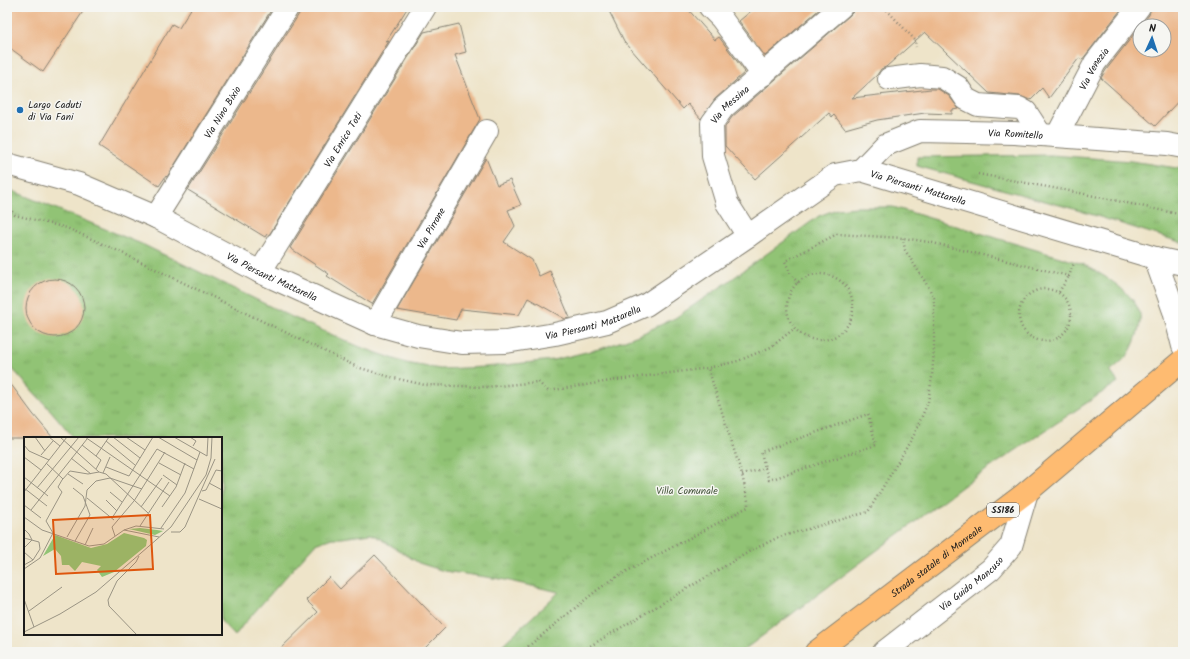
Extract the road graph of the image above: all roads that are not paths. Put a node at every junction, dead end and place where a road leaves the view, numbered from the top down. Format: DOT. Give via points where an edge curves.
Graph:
graph roads {
  1 [pos="288,7"];
  2 [pos="425,7"];
  3 [pos="841,7"];
  4 [pos="1139,7"];
  5 [pos="720,11"];
  6 [pos="763,75"];
  7 [pos="889,79"];
  8 [pos="487,131"];
  9 [pos="1049,135"];
  10 [pos="1183,147"];
  11 [pos="10,165"];
  12 [pos="861,170"];
  13 [pos="156,217"];
  14 [pos="748,236"];
  15 [pos="1156,258"];
  16 [pos="1183,264"];
  17 [pos="260,272"];
  18 [pos="375,324"];
  19 [pos="1183,346"];
  20 [pos="1183,360"];
  21 [pos="1027,492"];
  22 [pos="816,652"];
  23 [pos="884,652"];
  1 -- 13 [label="street, Via Nino Bixio"];
  2 -- 17 [label="street, Via Enrico Toti"];
  3 -- 6 [label="street, Via Messina"];
  4 -- 9 [label="street, Via Venezia" via="1095,63"];
  5 -- 6 [label="street"];
  6 -- 14 [label="street, Via Messina" via="723,108 712,123 712,156 727,203"];
  7 -- 9 [label="street" via="920,75 942,77 958,87 966,99 978,105 1019,108"];
  8 -- 18 [label="street, Via Pirrone"];
  9 -- 10 [label="street, Via Romitello"];
  9 -- 12 [label="street, Via Romitello" via="920,131 884,145"];
  11 -- 13 [label="street, Via Piersanti Mattarella" via="80,184"];
  12 -- 14 [label="street, Via Piersanti Mattarella" via="835,175"];
  12 -- 15 [label="street, Via Piersanti Mattarella"];
  13 -- 17 [label="street, Via Piersanti Mattarella"];
  14 -- 18 [label="street, Via Piersanti Mattarella" via="646,305 607,322 506,342 462,343 418,336"];
  15 -- 16 [label="street, Via Piersanti Mattarella"];
  15 -- 19 [label="street"];
  17 -- 18 [label="street, Via Piersanti Mattarella"];
  20 -- 21 [label="main road, Strada statale di Monreale / SS186"];
  21 -- 22 [label="main road, Strada statale di Monreale / SS186"];
  21 -- 23 [label="street, Via Guido Mancuso" via="1011,546 991,569"];
}
